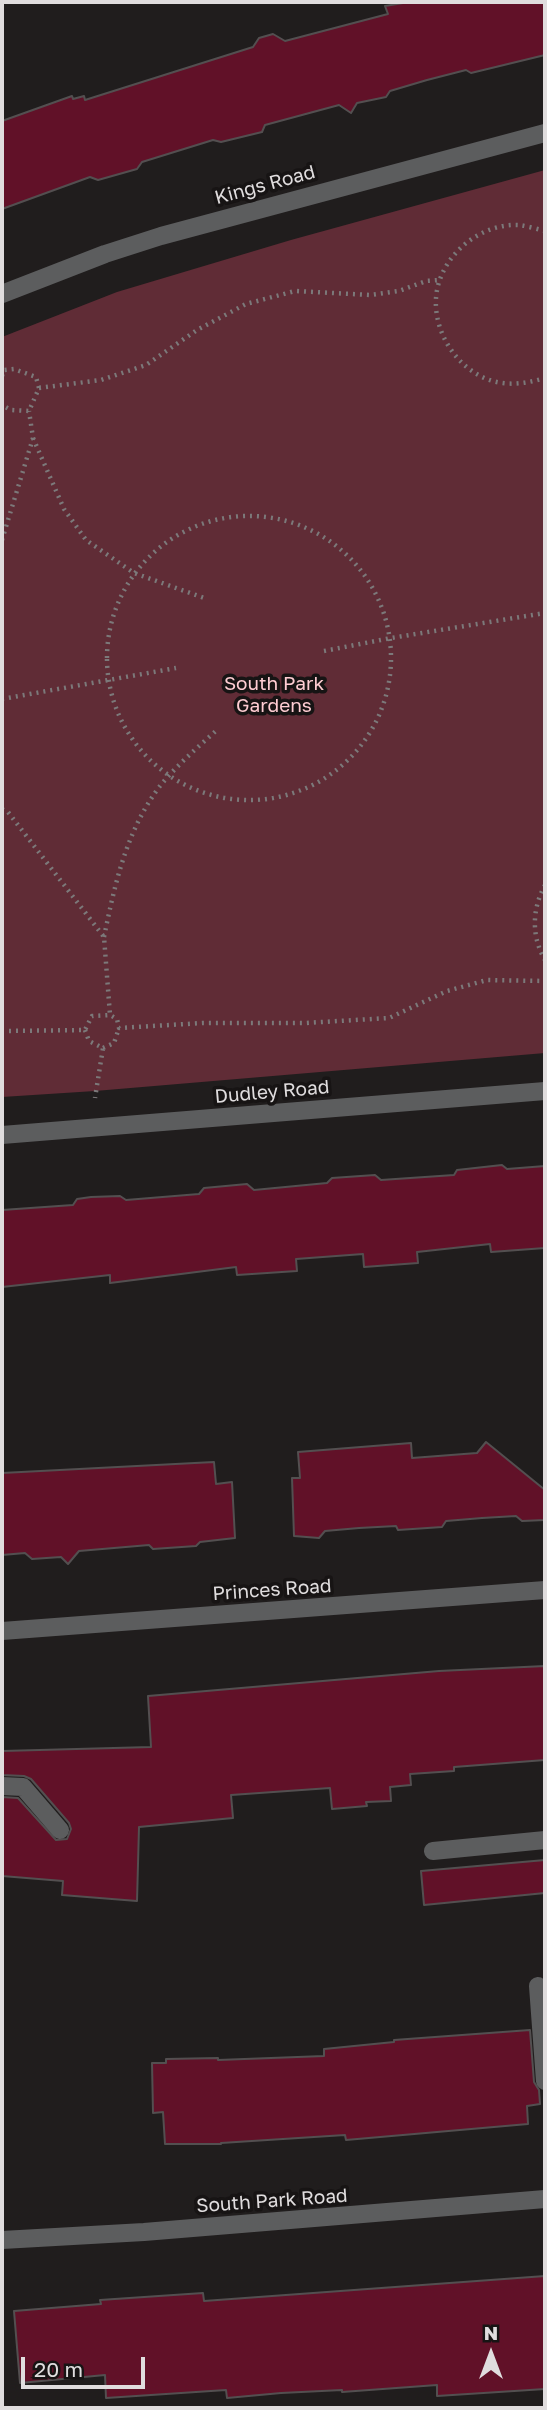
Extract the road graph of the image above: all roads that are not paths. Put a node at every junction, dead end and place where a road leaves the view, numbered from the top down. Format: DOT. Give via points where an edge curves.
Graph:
graph roads {
  1 [pos="545,133"];
  2 [pos="2,294"];
  3 [pos="545,1091"];
  4 [pos="2,1135"];
  5 [pos="545,1590"];
  6 [pos="2,1631"];
  7 [pos="2,1786"];
  8 [pos="60,1830"];
  9 [pos="545,1840"];
  10 [pos="433,1851"];
  11 [pos="538,1986"];
  12 [pos="545,2081"];
  13 [pos="545,2199"];
  14 [pos="2,2240"];
  1 -- 2 [label="street, Kings Road" via="161,236"];
  3 -- 4 [label="street, Dudley Road"];
  5 -- 6 [label="street, Princes Road"];
  7 -- 8 [label="street" via="23,1787"];
  9 -- 10 [label="street"];
  11 -- 12 [label="street"];
  13 -- 14 [label="street, South Park Road"];
}
